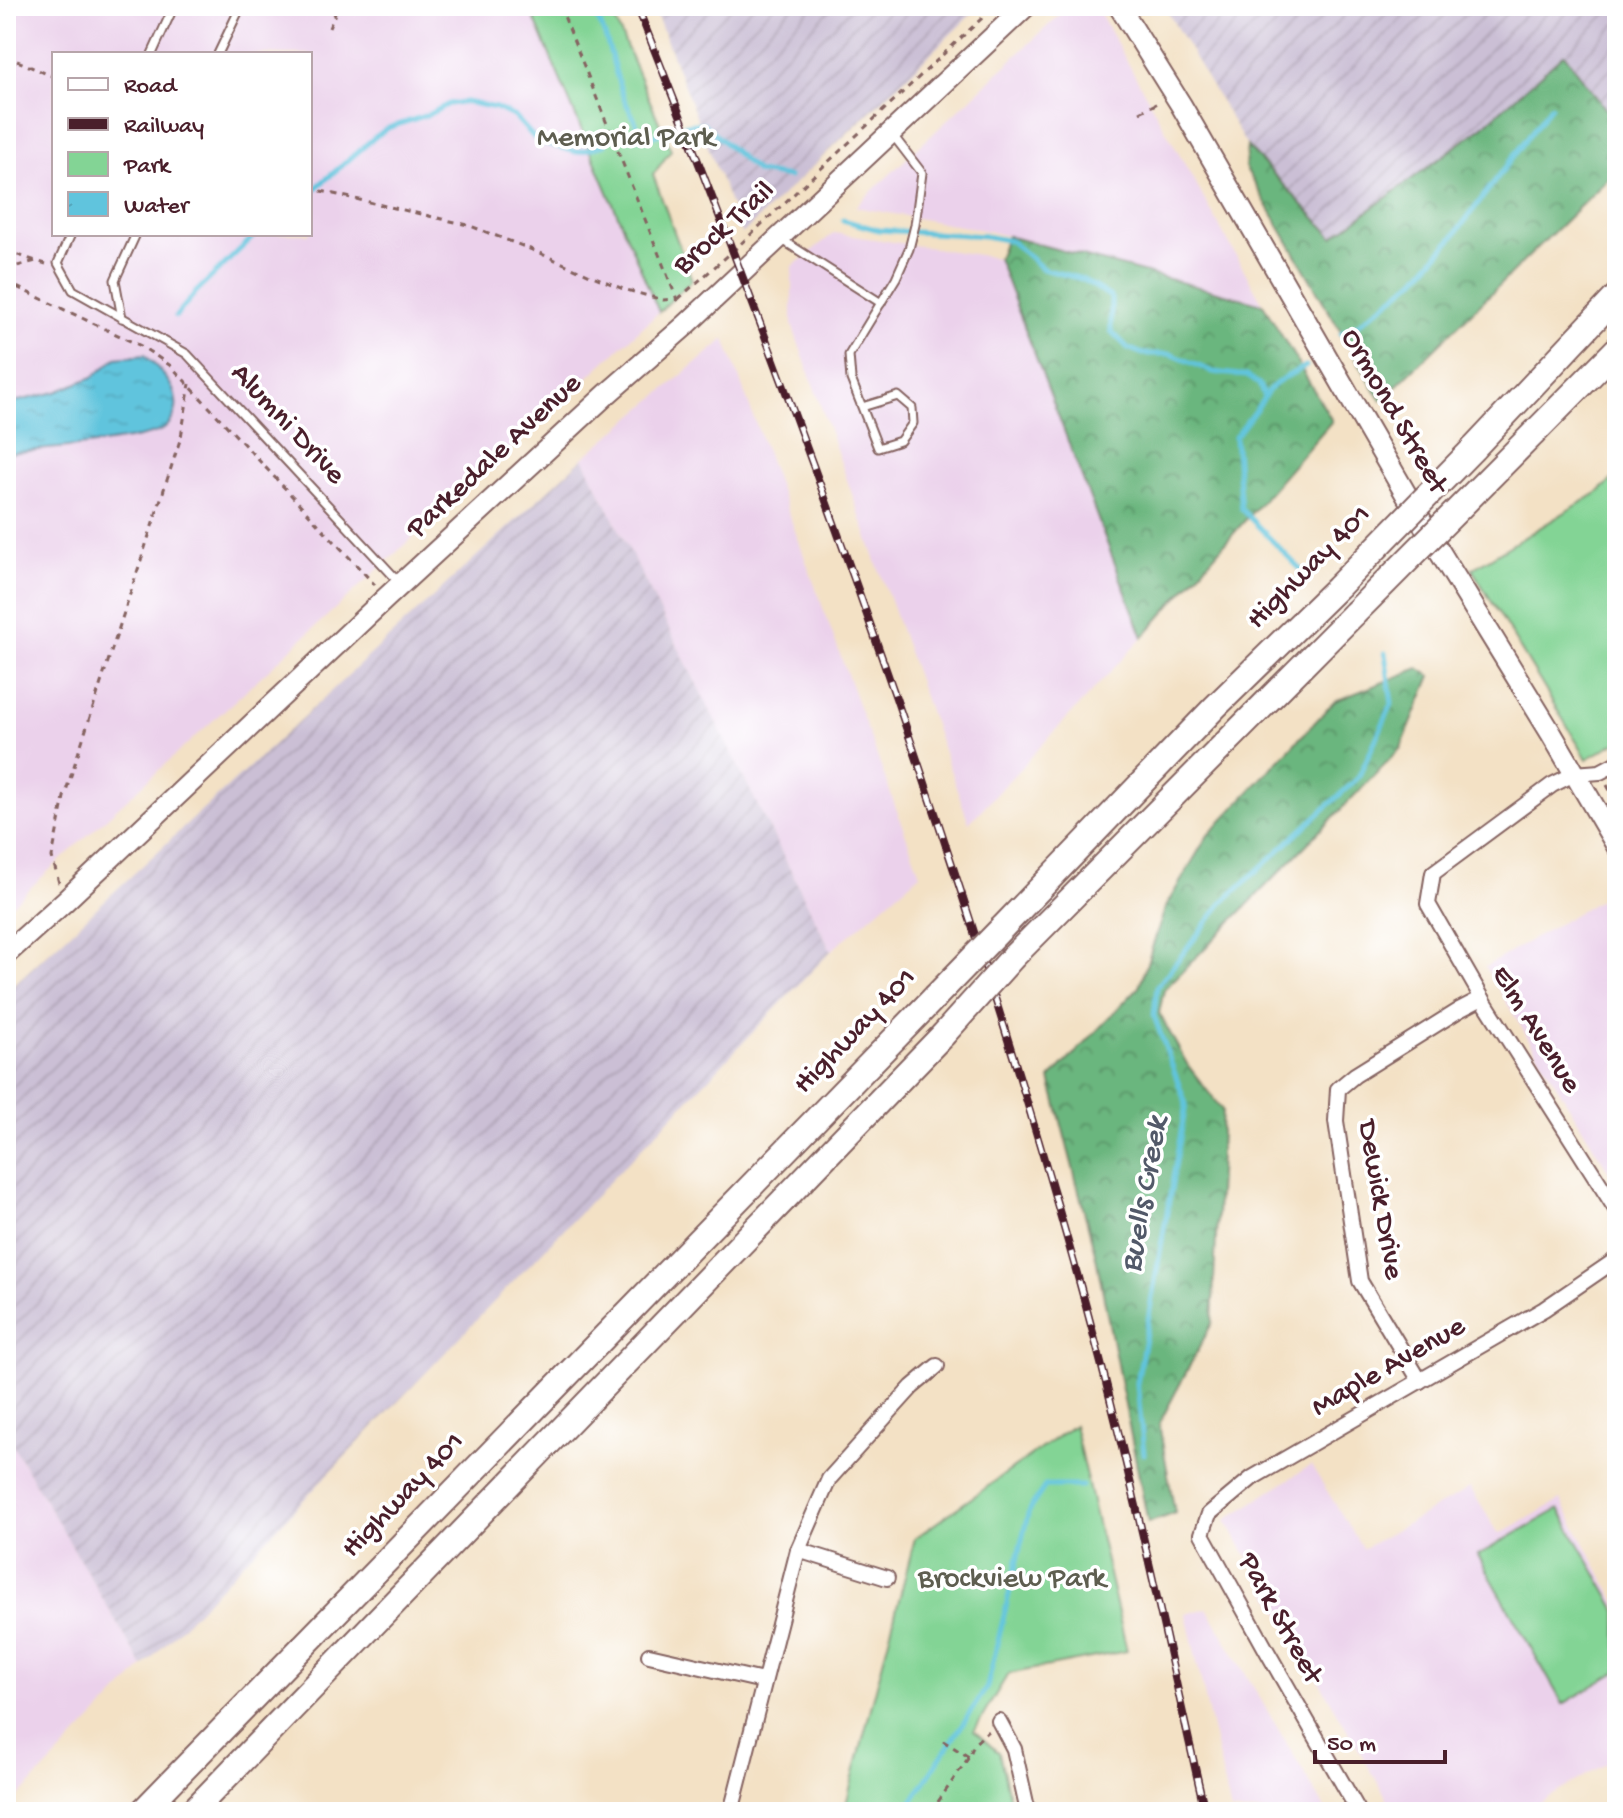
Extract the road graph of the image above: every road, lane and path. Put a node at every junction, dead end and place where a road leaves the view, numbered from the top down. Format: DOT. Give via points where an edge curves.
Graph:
graph roads {
  1 [pos="174,6"];
  2 [pos="241,6"];
  3 [pos="338,6"];
  4 [pos="560,6"];
  5 [pos="995,6"];
  6 [pos="1026,6"];
  7 [pos="1119,6"];
  8 [pos="329,28"];
  9 [pos="153,52"];
  10 [pos="219,52"];
  11 [pos="6,57"];
  12 [pos="52,76"];
  13 [pos="1161,101"];
  14 [pos="1140,112"];
  15 [pos="890,132"];
  16 [pos="312,187"];
  17 [pos="70,236"];
  18 [pos="135,236"];
  19 [pos="779,238"];
  20 [pos="6,251"];
  21 [pos="36,261"];
  22 [pos="58,263"];
  23 [pos="6,269"];
  24 [pos="6,282"];
  25 [pos="1617,296"];
  26 [pos="678,299"];
  27 [pos="881,303"];
  28 [pos="122,318"];
  29 [pos="1617,349"];
  30 [pos="190,384"];
  31 [pos="862,407"];
  32 [pos="394,591"];
  33 [pos="1617,763"];
  34 [pos="1574,774"];
  35 [pos="1606,783"];
  36 [pos="1617,803"];
  37 [pos="1617,846"];
  38 [pos="64,902"];
  39 [pos="6,954"];
  40 [pos="1482,998"];
  41 [pos="1617,1211"];
  42 [pos="1617,1259"];
  43 [pos="937,1366"];
  44 [pos="1420,1381"];
  45 [pos="1202,1534"];
  46 [pos="798,1550"];
  47 [pos="887,1578"];
  48 [pos="649,1655"];
  49 [pos="763,1681"];
  50 [pos="999,1721"];
  51 [pos="943,1741"];
  52 [pos="969,1757"];
  53 [pos="142,1812"];
  54 [pos="192,1812"];
  55 [pos="731,1812"];
  56 [pos="931,1812"];
  57 [pos="1028,1812"];
  58 [pos="1359,1812"];
  1 -- 9 [label="lane"];
  2 -- 10 [label="lane"];
  3 -- 8 [label="path"];
  4 -- 26 [label="path, Brock Trail"];
  5 -- 26 [label="path, Brock Trail"];
  6 -- 15 [label="main road, Parkedale Avenue"];
  7 -- 34 [label="main road, Ormond Street"];
  11 -- 12 [label="path"];
  13 -- 14 [label="path"];
  15 -- 19 [label="main road, Parkedale Avenue"];
  15 -- 27 [label="lane" via="922,173 909,249"];
  16 -- 26 [label="path" via="468,225 623,289"];
  17 -- 22 [label="lane"];
  18 -- 28 [label="lane" via="115,280"];
  19 -- 27 [label="lane"];
  19 -- 32 [label="main road, Parkedale Avenue"];
  20 -- 21 [label="path"];
  21 -- 22 [label="path"];
  21 -- 23 [label="path"];
  22 -- 28 [label="lane, Alumni Drive" via="73,290"];
  24 -- 30 [label="path" via="141,346"];
  25 -- 53 [label="highway, Highway 401, bridge"];
  27 -- 31 [label="lane" via="849,355"];
  28 -- 32 [label="lane, Alumni Drive" via="187,354"];
  29 -- 54 [label="highway, bridge" via="1013,957"];
  30 -- 32 [label="path" via="342,551"];
  30 -- 38 [label="path" via="181,437 64,797 52,857"];
  31 -- 31 [label="lane" via="878,448 900,441 913,423 912,408 898,396"];
  32 -- 38 [label="main road, Parkedale Avenue"];
  33 -- 34 [label="street" via="1600,772"];
  34 -- 37 [label="main road, Ormond Street"];
  34 -- 40 [label="street, Elm Avenue" via="1434,871 1428,904"];
  35 -- 36 [label="path"];
  38 -- 39 [label="main road, Parkedale Avenue"];
  40 -- 41 [label="street, Elm Avenue"];
  40 -- 44 [label="street, Dewick Drive" via="1338,1089 1336,1121 1360,1281"];
  42 -- 44 [label="street, Maple Avenue" via="1544,1309"];
  43 -- 46 [label="street" via="829,1479"];
  44 -- 45 [label="street, Maple Avenue" via="1252,1478 1209,1514"];
  45 -- 58 [label="street, Park Street"];
  46 -- 47 [label="street"];
  46 -- 49 [label="street"];
  48 -- 49 [label="street"];
  49 -- 55 [label="street"];
  50 -- 52 [label="path" via="974,1744"];
  50 -- 57 [label="street" via="1014,1749"];
  51 -- 52 [label="path"];
  52 -- 56 [label="path"];
}
